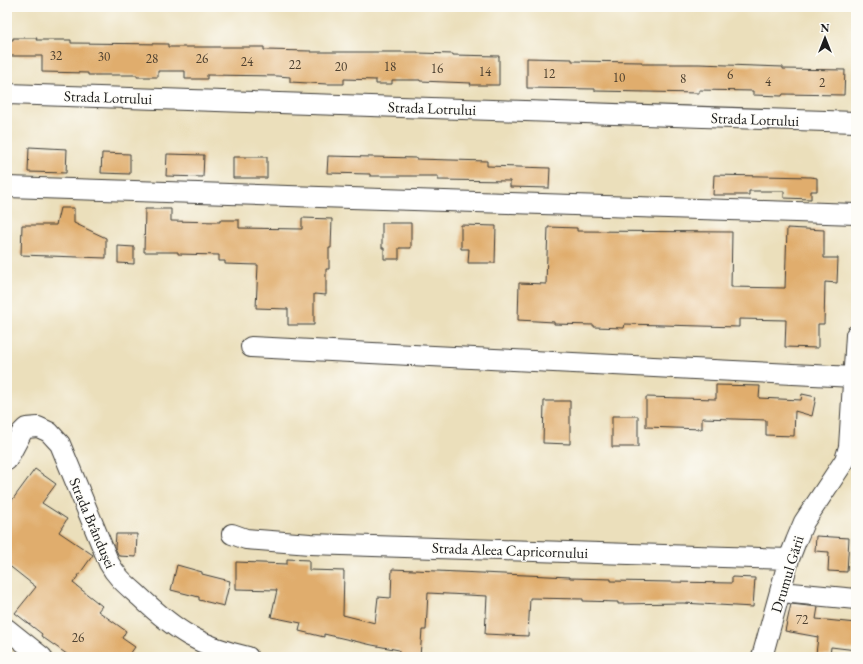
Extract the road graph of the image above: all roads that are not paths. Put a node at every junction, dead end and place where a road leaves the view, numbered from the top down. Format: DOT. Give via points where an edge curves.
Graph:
graph roads {
  1 [pos="7,94"];
  2 [pos="856,122"];
  3 [pos="7,187"];
  4 [pos="856,214"];
  5 [pos="856,336"];
  6 [pos="251,347"];
  7 [pos="854,377"];
  8 [pos="7,460"];
  9 [pos="232,534"];
  10 [pos="789,559"];
  11 [pos="781,592"];
  12 [pos="856,599"];
  13 [pos="7,629"];
  14 [pos="42,657"];
  15 [pos="248,657"];
  16 [pos="762,657"];
  1 -- 2 [label="street, Strada Lotrului"];
  3 -- 4 [label="street"];
  5 -- 7 [label="street, Drumul Gării"];
  6 -- 7 [label="street"];
  7 -- 10 [label="street, Drumul Gării" via="849,447 845,460 804,522"];
  8 -- 15 [label="street, Strada Brândușei" via="26,428 38,427 49,432 60,444 109,563 116,574 178,630 199,642"];
  9 -- 10 [label="street, Strada Aleea Capricornului" via="246,539 310,544"];
  10 -- 11 [label="street, Drumul Gării"];
  11 -- 12 [label="street"];
  11 -- 16 [label="street, Drumul Gării"];
  13 -- 14 [label="street"];
}
